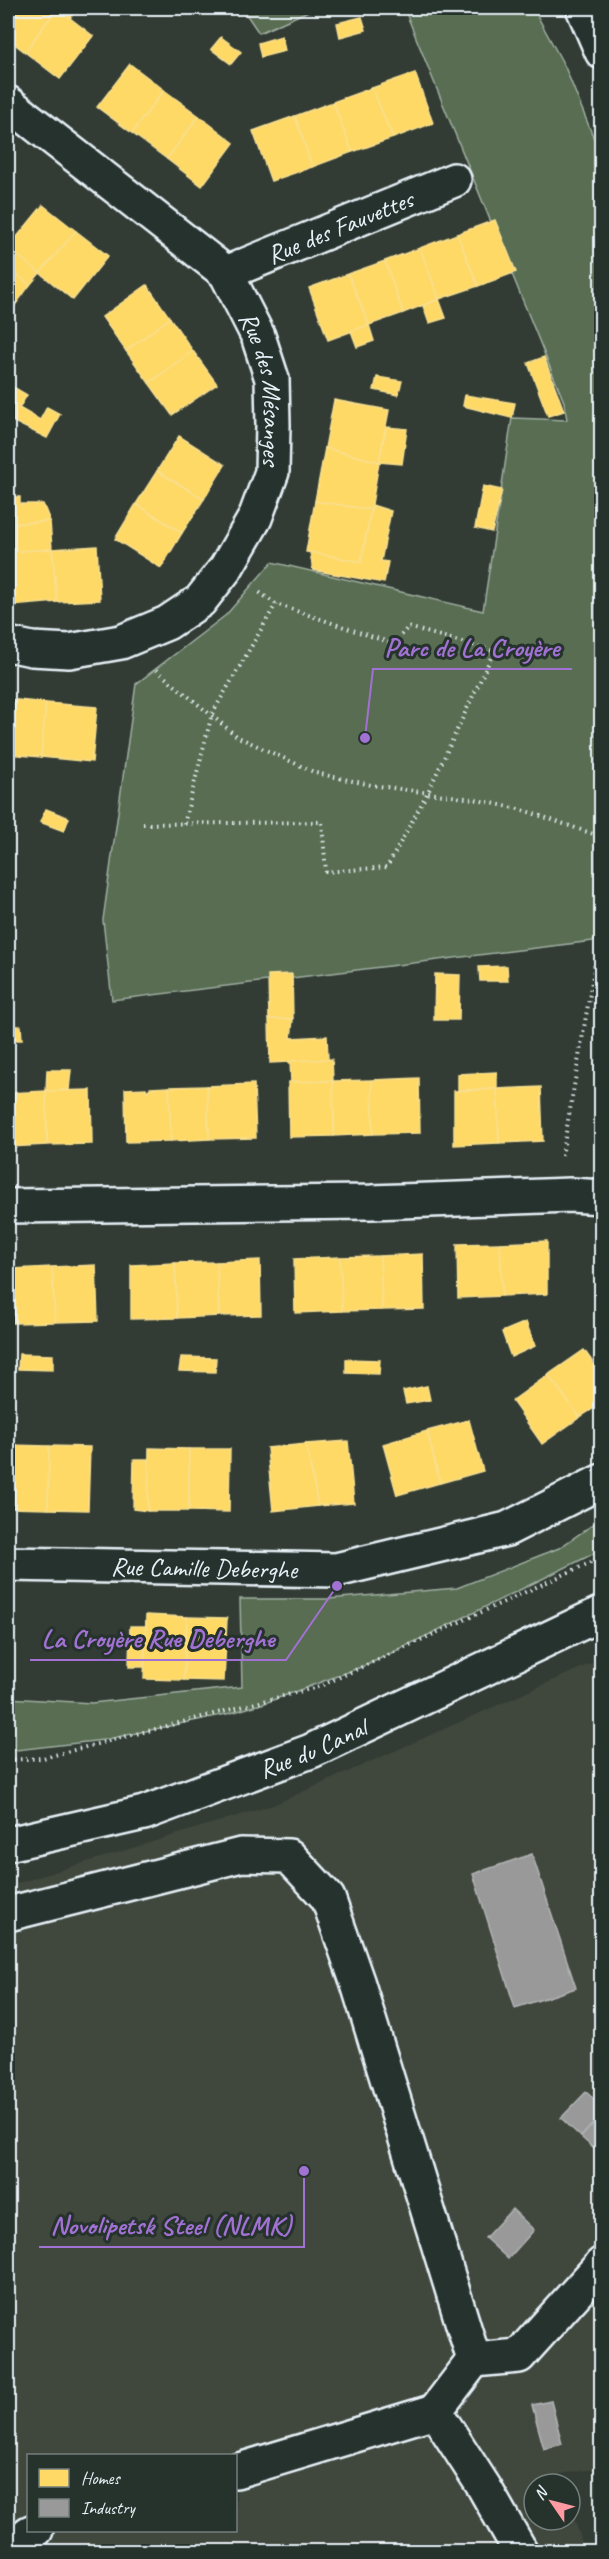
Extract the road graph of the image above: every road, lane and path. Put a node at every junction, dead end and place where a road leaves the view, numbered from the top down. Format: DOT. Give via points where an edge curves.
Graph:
graph roads {
  1 [pos="582,8"];
  2 [pos="602,52"];
  3 [pos="8,103"];
  4 [pos="454,180"];
  5 [pos="226,273"];
  6 [pos="226,568"];
  7 [pos="276,604"];
  8 [pos="121,642"];
  9 [pos="8,644"];
  10 [pos="212,714"];
  11 [pos="428,792"];
  12 [pos="143,824"];
  13 [pos="184,824"];
  14 [pos="602,837"];
  15 [pos="602,923"];
  16 [pos="586,1196"];
  17 [pos="8,1206"];
  18 [pos="601,1482"];
  19 [pos="602,1557"];
  20 [pos="8,1564"];
  21 [pos="602,1613"];
  22 [pos="8,1760"];
  23 [pos="8,1828"];
  24 [pos="41,1836"];
  25 [pos="8,1844"];
  26 [pos="8,1914"];
  27 [pos="602,2264"];
  28 [pos="474,2360"];
  29 [pos="435,2411"];
  30 [pos="237,2471"];
  31 [pos="31,2532"];
  32 [pos="8,2551"];
  33 [pos="521,2552"];
  1 -- 2 [label="main road"];
  3 -- 5 [label="main road, Rue des Mésanges"];
  4 -- 5 [label="main road, Rue des Fauvettes"];
  5 -- 6 [label="main road, Rue des Mésanges" via="258,336 272,379 273,425 272,472 255,518"];
  6 -- 7 [label="path"];
  6 -- 8 [label="main road, Rue des Mésanges" via="200,601 167,623"];
  7 -- 10 [label="path"];
  7 -- 11 [label="path" via="394,644 408,627 494,651"];
  8 -- 9 [label="main road, Rue des Mésanges" via="69,651"];
  8 -- 10 [label="path"];
  10 -- 11 [label="path" via="238,737 316,773"];
  10 -- 13 [label="path"];
  11 -- 13 [label="path" via="387,867 326,872 322,822"];
  11 -- 14 [label="path" via="523,810"];
  12 -- 13 [label="path"];
  15 -- 16 [label="path" via="562,1157"];
  16 -- 17 [label="main road"];
  18 -- 20 [label="main road, Rue Camille Deberghe" via="507,1528 336,1570"];
  19 -- 22 [label="path" via="318,1687 43,1758"];
  21 -- 24 [label="main road, Rue du Canal" via="311,1752 144,1813"];
  23 -- 24 [label="main road"];
  24 -- 25 [label="main road, Rue du Canal"];
  26 -- 28 [label="main road" via="241,1855 289,1856 328,1898"];
  27 -- 28 [label="main road" via="519,2356"];
  28 -- 29 [label="main road"];
  29 -- 30 [label="main road"];
  29 -- 33 [label="main road"];
  31 -- 32 [label="main road"];
}
